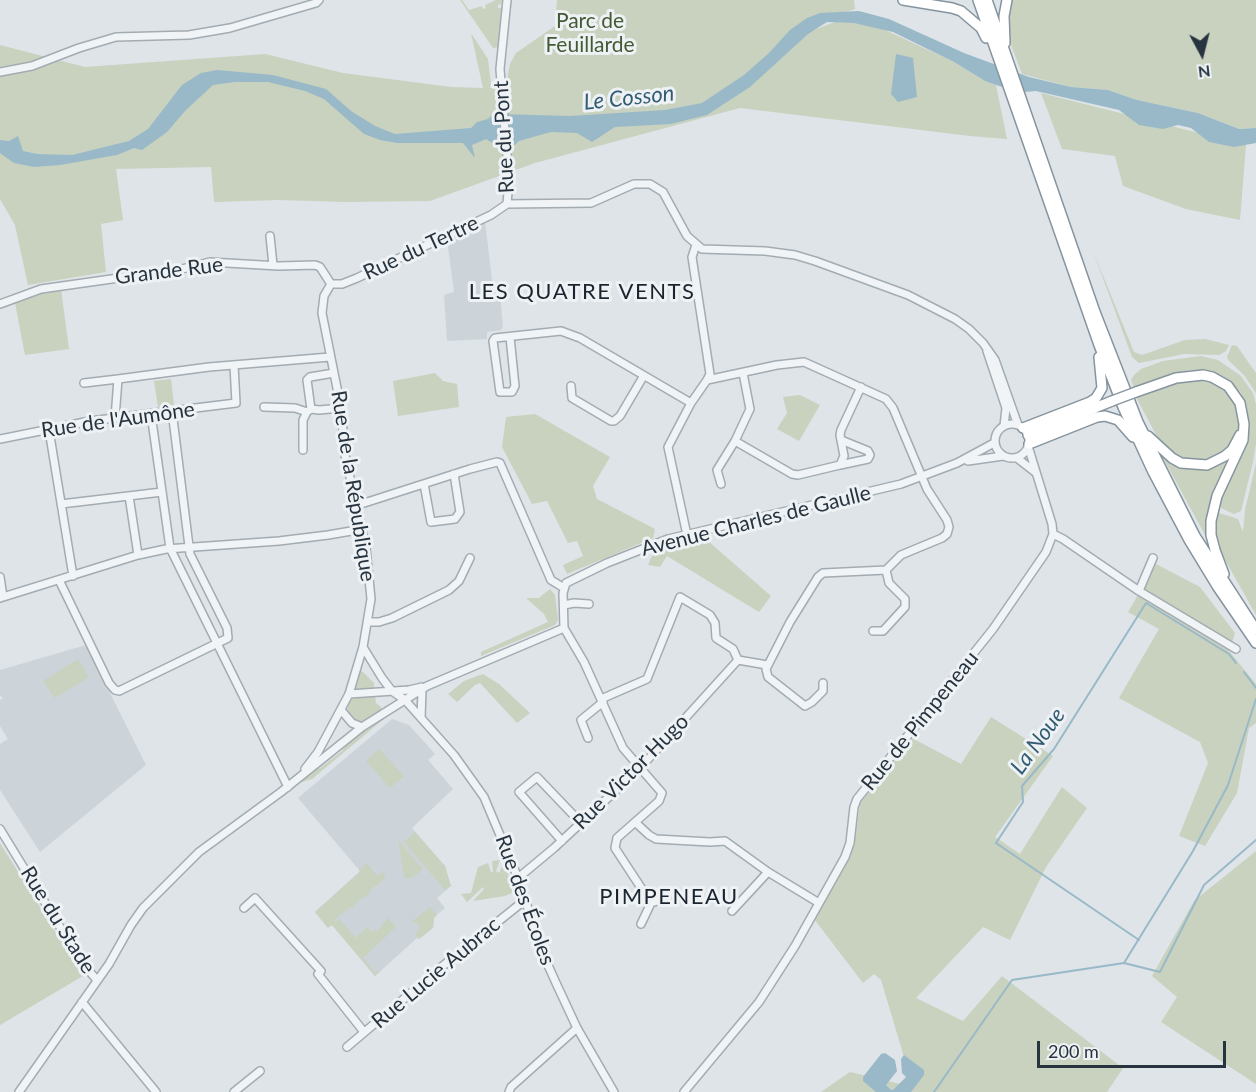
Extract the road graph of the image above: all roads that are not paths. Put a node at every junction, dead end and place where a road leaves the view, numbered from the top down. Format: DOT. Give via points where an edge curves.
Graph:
graph roads {
  1 [pos="319,0"];
  2 [pos="507,0"];
  3 [pos="903,0"];
  4 [pos="978,0"];
  5 [pos="987,0"];
  6 [pos="1007,0"];
  7 [pos="1004,62"];
  8 [pos="0,72"];
  9 [pos="507,204"];
  10 [pos="270,236"];
  11 [pos="696,245"];
  12 [pos="273,266"];
  13 [pos="331,284"];
  14 [pos="0,303"];
  15 [pos="510,337"];
  16 [pos="1099,345"];
  17 [pos="985,346"];
  18 [pos="330,357"];
  19 [pos="234,365"];
  20 [pos="334,373"];
  21 [pos="743,373"];
  22 [pos="643,377"];
  23 [pos="118,379"];
  24 [pos="707,380"];
  25 [pos="84,383"];
  26 [pos="572,386"];
  27 [pos="861,387"];
  28 [pos="691,403"];
  29 [pos="264,407"];
  30 [pos="341,408"];
  31 [pos="309,410"];
  32 [pos="172,411"];
  33 [pos="1243,412"];
  34 [pos="151,414"];
  35 [pos="115,418"];
  36 [pos="1138,422"];
  37 [pos="1004,426"];
  38 [pos="49,430"];
  39 [pos="1025,436"];
  40 [pos="0,439"];
  41 [pos="841,440"];
  42 [pos="735,441"];
  43 [pos="994,443"];
  44 [pos="1141,446"];
  45 [pos="303,450"];
  46 [pos="1003,456"];
  47 [pos="1017,458"];
  48 [pos="957,463"];
  49 [pos="840,465"];
  50 [pos="1035,472"];
  51 [pos="454,474"];
  52 [pos="922,478"];
  53 [pos="424,484"];
  54 [pos="722,484"];
  55 [pos="162,492"];
  56 [pos="129,496"];
  57 [pos="61,504"];
  58 [pos="358,505"];
  59 [pos="363,529"];
  60 [pos="1053,534"];
  61 [pos="687,535"];
  62 [pos="189,546"];
  63 [pos="170,548"];
  64 [pos="138,555"];
  65 [pos="470,558"];
  66 [pos="1153,558"];
  67 [pos="886,570"];
  68 [pos="73,576"];
  69 [pos="0,577"];
  70 [pos="59,580"];
  71 [pos="564,588"];
  72 [pos="1138,591"];
  73 [pos="1229,591"];
  74 [pos="1,598"];
  75 [pos="589,604"];
  76 [pos="564,605"];
  77 [pos="368,622"];
  78 [pos="564,628"];
  79 [pos="1256,630"];
  80 [pos="873,631"];
  81 [pos="1256,643"];
  82 [pos="217,645"];
  83 [pos="363,647"];
  84 [pos="1236,648"];
  85 [pos="738,660"];
  86 [pos="767,665"];
  87 [pos="823,683"];
  88 [pos="424,688"];
  89 [pos="392,691"];
  90 [pos="349,694"];
  91 [pos="405,700"];
  92 [pos="602,701"];
  93 [pos="394,707"];
  94 [pos="341,710"];
  95 [pos="413,711"];
  96 [pos="421,718"];
  97 [pos="362,727"];
  98 [pos="588,738"];
  99 [pos="641,767"];
  100 [pos="297,779"];
  101 [pos="288,787"];
  102 [pos="635,822"];
  103 [pos="581,823"];
  104 [pos="0,829"];
  105 [pos="562,840"];
  106 [pos="768,872"];
  107 [pos="518,878"];
  108 [pos="667,898"];
  109 [pos="525,900"];
  110 [pos="651,903"];
  111 [pos="819,903"];
  112 [pos="244,908"];
  113 [pos="732,911"];
  114 [pos="641,924"];
  115 [pos="97,980"];
  116 [pos="82,1002"];
  117 [pos="577,1028"];
  118 [pos="364,1032"];
  119 [pos="347,1047"];
  120 [pos="260,1071"];
  121 [pos="19,1092"];
  122 [pos="156,1092"];
  123 [pos="234,1092"];
  124 [pos="509,1092"];
  125 [pos="614,1092"];
  126 [pos="684,1092"];
  1 -- 8 [label="street" via="230,28 189,35 116,37 32,66"];
  2 -- 9 [label="street, Rue du Pont" via="500,69"];
  3 -- 7 [label="highway" via="952,8 968,15"];
  4 -- 7 [label="highway"];
  5 -- 7 [label="highway"];
  6 -- 7 [label="highway"];
  7 -- 16 [label="highway" via="1012,99"];
  7 -- 36 [label="highway"];
  9 -- 11 [label="street" via="591,203 634,184 650,184 663,192"];
  9 -- 13 [label="street, Rue du Tertre" via="357,278"];
  10 -- 12 [label="street"];
  11 -- 17 [label="street" via="702,249 795,255 815,261 933,306 969,329"];
  11 -- 24 [label="street" via="692,257 710,368"];
  12 -- 13 [label="street, Grande Rue" via="315,265"];
  12 -- 14 [label="street, Grande Rue" via="210,262 41,289"];
  13 -- 18 [label="street, Rue de la République" via="322,302"];
  15 -- 15 [label="street" via="493,340 498,390 503,393 512,392 515,386"];
  15 -- 22 [label="street" via="561,331 571,334"];
  16 -- 39 [label="highway" via="1102,388 1096,398"];
  16 -- 44 [label="highway"];
  17 -- 37 [label="street" via="1006,408"];
  17 -- 39 [label="street" via="995,360"];
  18 -- 19 [label="street"];
  18 -- 20 [label="street, Rue de la République"];
  19 -- 23 [label="street"];
  19 -- 32 [label="street, Rue de l'Aumône" via="236,403"];
  20 -- 30 [label="street, Rue de la République"];
  20 -- 31 [label="street" via="307,380"];
  21 -- 24 [label="street"];
  21 -- 27 [label="street" via="804,362"];
  21 -- 42 [label="street" via="750,410"];
  22 -- 26 [label="street" via="614,421 572,398"];
  22 -- 28 [label="street"];
  23 -- 25 [label="street"];
  23 -- 35 [label="street"];
  24 -- 28 [label="street"];
  27 -- 41 [label="street" via="841,430"];
  27 -- 52 [label="street" via="891,403"];
  28 -- 61 [label="street" via="668,447"];
  29 -- 31 [label="street"];
  30 -- 31 [label="street"];
  30 -- 58 [label="street, Rue de la République" via="345,455"];
  31 -- 45 [label="street" via="303,420"];
  32 -- 34 [label="street, Rue de l'Aumône"];
  32 -- 62 [label="street"];
  33 -- 36 [label="highway" via="1240,434 1232,450 1206,465 1181,463 1172,458"];
  33 -- 39 [label="highway, bridge" via="1228,386 1203,375 1176,378"];
  33 -- 73 [label="highway" via="1243,440 1217,496 1211,521 1211,535"];
  34 -- 35 [label="street, Rue de l'Aumône"];
  34 -- 55 [label="street"];
  35 -- 38 [label="street, Rue de l'Aumône"];
  36 -- 73 [label="highway"];
  37 -- 39 [label="street" via="1014,424"];
  37 -- 43 [label="street" via="996,433"];
  38 -- 40 [label="street, Rue de l'Aumône"];
  38 -- 57 [label="street"];
  39 -- 44 [label="highway" via="1105,416 1118,420"];
  39 -- 47 [label="street" via="1023,454"];
  39 -- 50 [label="street"];
  41 -- 49 [label="street" via="844,456"];
  41 -- 49 [label="street" via="870,455 868,459"];
  42 -- 49 [label="street" via="792,474"];
  42 -- 54 [label="street" via="717,470"];
  43 -- 46 [label="street"];
  43 -- 48 [label="street, Avenue Charles de Gaulle"];
  44 -- 81 [label="highway" via="1189,540"];
  46 -- 47 [label="street"];
  46 -- 48 [label="street, Avenue Charles de Gaulle"];
  47 -- 50 [label="street"];
  48 -- 52 [label="street, Avenue Charles de Gaulle"];
  50 -- 60 [label="street"];
  51 -- 53 [label="street"];
  51 -- 53 [label="street" via="460,512 455,519 431,522"];
  51 -- 71 [label="street" via="497,462 502,466 551,580"];
  52 -- 61 [label="street, Avenue Charles de Gaulle"];
  52 -- 67 [label="street" via="948,519 947,534 901,555"];
  53 -- 58 [label="street"];
  55 -- 56 [label="street"];
  55 -- 63 [label="street"];
  56 -- 57 [label="street"];
  56 -- 64 [label="street"];
  57 -- 68 [label="street"];
  58 -- 59 [label="street, Rue de la République"];
  59 -- 62 [label="street" via="279,541"];
  59 -- 77 [label="street, Rue de la République" via="370,579"];
  60 -- 72 [label="street"];
  60 -- 111 [label="street, Rue de Pimpeneau" via="1046,552 993,629 857,799 850,843"];
  61 -- 71 [label="street, Avenue Charles de Gaulle" via="647,546 569,580"];
  62 -- 63 [label="street"];
  62 -- 82 [label="street" via="227,628 228,638"];
  63 -- 64 [label="street"];
  63 -- 82 [label="street"];
  64 -- 68 [label="street"];
  65 -- 77 [label="street" via="459,581 449,590 392,618"];
  66 -- 72 [label="street"];
  67 -- 80 [label="street" via="889,583 903,595 905,607 883,631"];
  67 -- 86 [label="street" via="823,573"];
  68 -- 70 [label="street"];
  69 -- 74 [label="street"];
  70 -- 74 [label="street"];
  70 -- 82 [label="street" via="115,690"];
  71 -- 76 [label="street"];
  72 -- 84 [label="street"];
  73 -- 79 [label="highway"];
  75 -- 76 [label="street"];
  76 -- 78 [label="street"];
  77 -- 83 [label="street, Rue de la République"];
  78 -- 88 [label="street"];
  78 -- 92 [label="street"];
  82 -- 101 [label="street"];
  83 -- 89 [label="street, Rue des Écoles"];
  83 -- 90 [label="street, Rue de la République"];
  85 -- 86 [label="street"];
  85 -- 92 [label="street" via="733,650 716,638 710,615 680,597 648,679"];
  85 -- 99 [label="street, Rue Victor Hugo"];
  86 -- 87 [label="street" via="768,677 805,706 823,691"];
  88 -- 89 [label="street"];
  88 -- 91 [label="street"];
  88 -- 96 [label="street"];
  89 -- 90 [label="street"];
  89 -- 91 [label="street, Rue des Écoles"];
  89 -- 93 [label="street"];
  90 -- 94 [label="street, Rue de la République"];
  91 -- 93 [label="street"];
  91 -- 95 [label="street, Rue des Écoles"];
  92 -- 98 [label="street" via="580,720"];
  92 -- 99 [label="street" via="623,748"];
  93 -- 95 [label="street, Rue des Écoles"];
  93 -- 97 [label="street"];
  94 -- 97 [label="street" via="351,723"];
  94 -- 100 [label="street, Rue de la République" via="318,752"];
  95 -- 96 [label="street, Rue des Écoles"];
  96 -- 107 [label="street, Rue des Écoles" via="484,797"];
  97 -- 100 [label="street"];
  99 -- 102 [label="street" via="662,793 659,801"];
  99 -- 103 [label="street, Rue Victor Hugo"];
  100 -- 101 [label="street"];
  101 -- 115 [label="street" via="199,852 160,889 131,925"];
  102 -- 106 [label="street" via="656,839 725,841"];
  102 -- 110 [label="street" via="617,838 615,848"];
  103 -- 105 [label="street, Rue Victor Hugo"];
  103 -- 105 [label="street" via="537,777 519,792"];
  104 -- 115 [label="street, Rue du Stade" via="82,963"];
  105 -- 107 [label="street, Rue Victor Hugo"];
  106 -- 111 [label="street"];
  106 -- 113 [label="street"];
  107 -- 109 [label="street, Rue des Écoles"];
  108 -- 110 [label="street"];
  109 -- 117 [label="street, Rue des Écoles" via="543,954"];
  109 -- 118 [label="street, Rue Lucie Aubrac"];
  110 -- 114 [label="street"];
  111 -- 126 [label="street, Rue de Pimpeneau" via="759,1002"];
  112 -- 118 [label="street" via="255,898 321,971 318,974"];
  115 -- 116 [label="street"];
  116 -- 121 [label="street"];
  116 -- 122 [label="street"];
  117 -- 124 [label="street"];
  117 -- 125 [label="street, Rue des Écoles"];
  118 -- 119 [label="street, Rue Lucie Aubrac"];
  120 -- 123 [label="street"];
}
